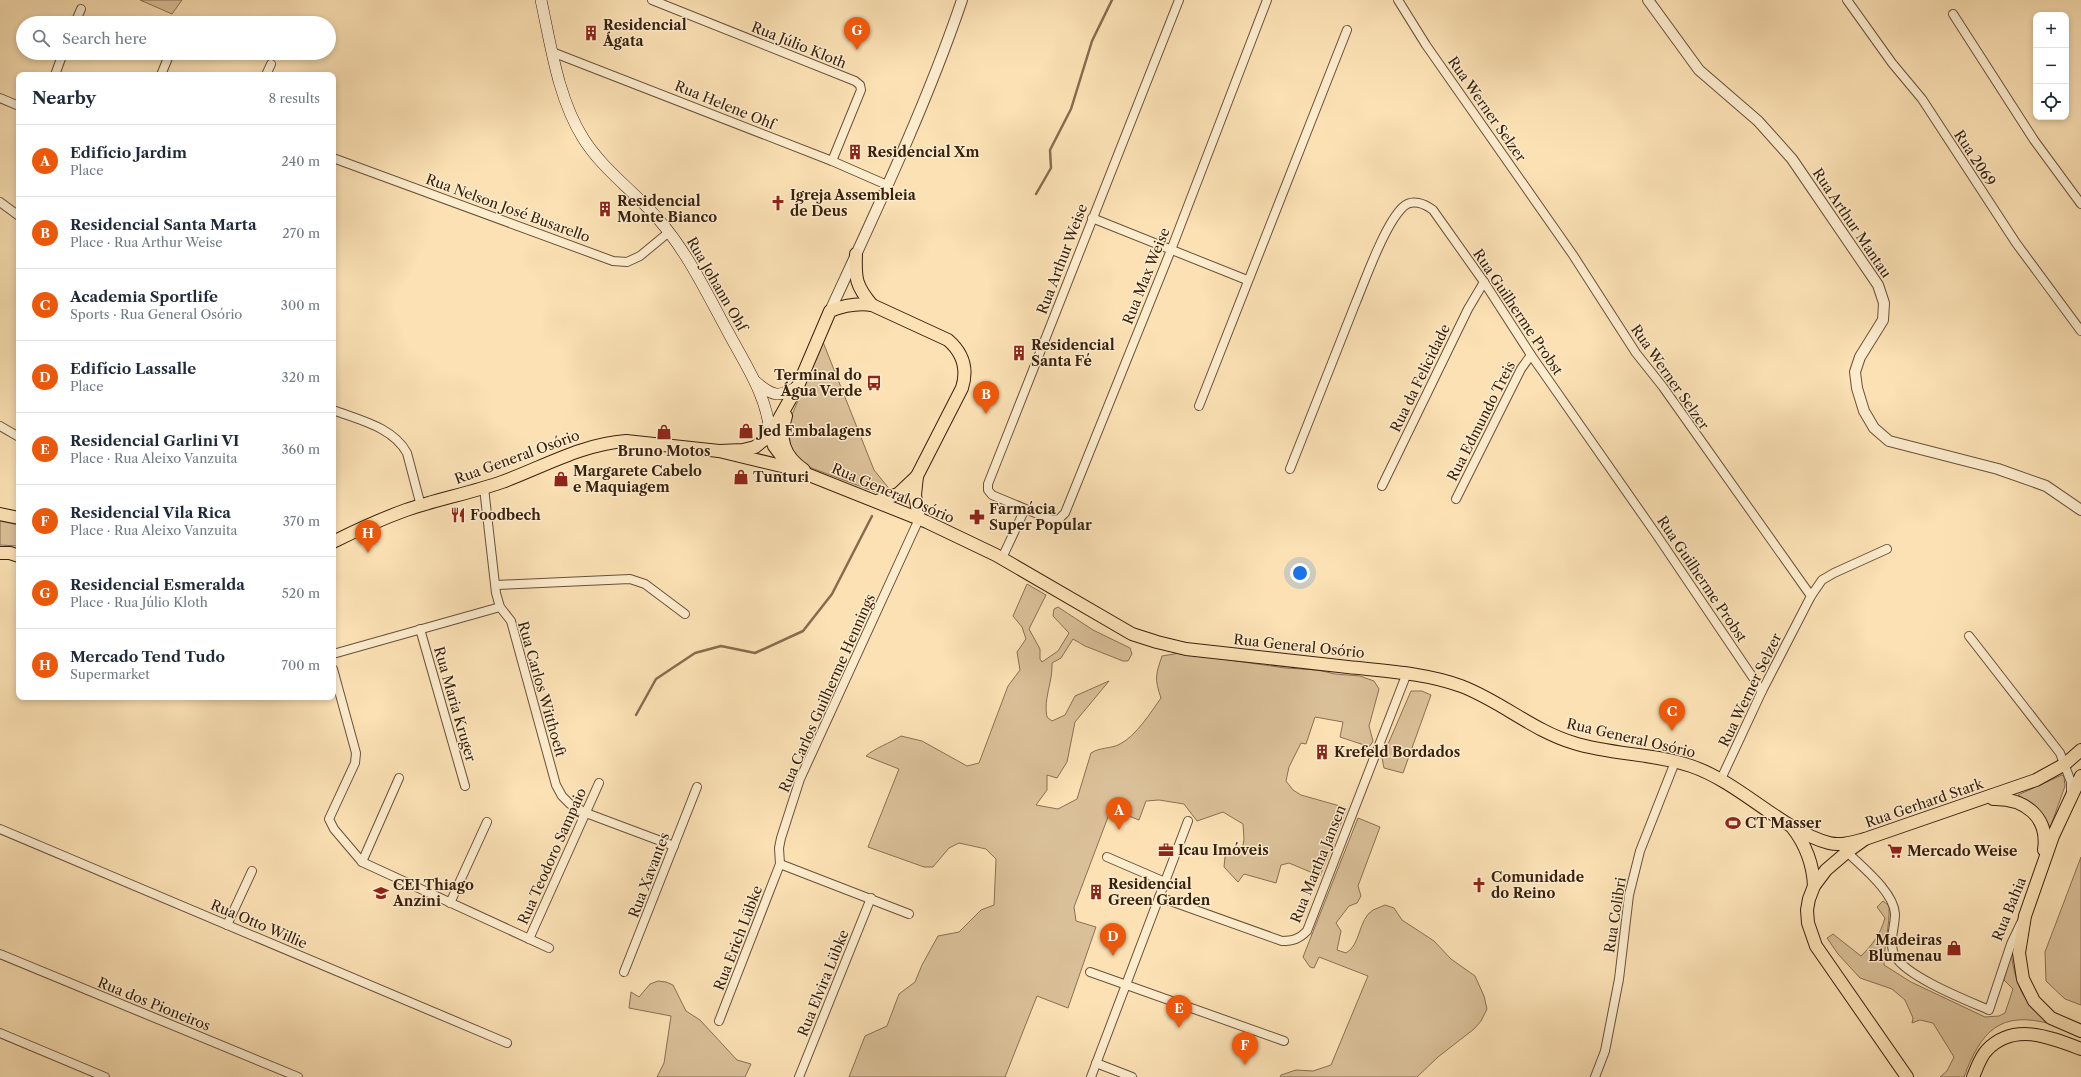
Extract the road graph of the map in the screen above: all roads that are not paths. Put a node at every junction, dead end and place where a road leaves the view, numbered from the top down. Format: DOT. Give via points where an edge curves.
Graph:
graph roads {
  1 [pos="541,0"];
  2 [pos="652,0"];
  3 [pos="962,0"];
  4 [pos="1179,0"];
  5 [pos="1267,0"];
  6 [pos="1398,0"];
  7 [pos="1648,0"];
  8 [pos="1847,0"];
  9 [pos="80,9"];
  10 [pos="1953,14"];
  11 [pos="78,16"];
  12 [pos="1347,30"];
  13 [pos="552,52"];
  14 [pos="60,60"];
  15 [pos="167,60"];
  16 [pos="271,64"];
  17 [pos="56,72"];
  18 [pos="162,72"];
  19 [pos="267,72"];
  20 [pos="0,98"];
  21 [pos="16,105"];
  22 [pos="336,159"];
  23 [pos="832,161"];
  24 [pos="887,185"];
  25 [pos="0,202"];
  26 [pos="2081,204"];
  27 [pos="16,214"];
  28 [pos="1092,218"];
  29 [pos="669,232"];
  30 [pos="1170,250"];
  31 [pos="856,254"];
  32 [pos="1247,280"];
  33 [pos="1484,282"];
  34 [pos="872,305"];
  35 [pos="830,311"];
  36 [pos="2081,331"];
  37 [pos="1531,355"];
  38 [pos="754,380"];
  39 [pos="797,386"];
  40 [pos="1199,406"];
  41 [pos="336,411"];
  42 [pos="0,426"];
  43 [pos="770,435"];
  44 [pos="16,436"];
  45 [pos="719,451"];
  46 [pos="794,469"];
  47 [pos="1290,469"];
  48 [pos="810,474"];
  49 [pos="918,476"];
  50 [pos="1382,486"];
  51 [pos="484,488"];
  52 [pos="1456,499"];
  53 [pos="877,502"];
  54 [pos="421,506"];
  55 [pos="1025,509"];
  56 [pos="2081,510"];
  57 [pos="0,514"];
  58 [pos="16,517"];
  59 [pos="919,519"];
  60 [pos="336,541"];
  61 [pos="1887,549"];
  62 [pos="1002,558"];
  63 [pos="496,585"];
  64 [pos="1812,596"];
  65 [pos="500,607"];
  66 [pos="685,614"];
  67 [pos="420,629"];
  68 [pos="1968,636"];
  69 [pos="336,653"];
  70 [pos="1407,673"];
  71 [pos="336,679"];
  72 [pos="1762,691"];
  73 [pos="2081,750"];
  74 [pos="1675,762"];
  75 [pos="2065,764"];
  76 [pos="2081,776"];
  77 [pos="398,778"];
  78 [pos="1721,779"];
  79 [pos="599,783"];
  80 [pos="465,786"];
  81 [pos="697,786"];
  82 [pos="2071,794"];
  83 [pos="1985,799"];
  84 [pos="586,813"];
  85 [pos="1188,821"];
  86 [pos="487,822"];
  87 [pos="1790,825"];
  88 [pos="0,829"];
  89 [pos="1865,839"];
  90 [pos="674,846"];
  91 [pos="1847,852"];
  92 [pos="1106,857"];
  93 [pos="362,862"];
  94 [pos="780,864"];
  95 [pos="2042,865"];
  96 [pos="252,871"];
  97 [pos="1165,882"];
  98 [pos="1814,886"];
  99 [pos="1159,897"];
  100 [pos="871,898"];
  101 [pos="450,903"];
  102 [pos="909,914"];
  103 [pos="2025,916"];
  104 [pos="227,925"];
  105 [pos="529,939"];
  106 [pos="549,948"];
  107 [pos="0,954"];
  108 [pos="624,972"];
  109 [pos="1090,972"];
  110 [pos="1126,984"];
  111 [pos="719,1020"];
  112 [pos="2081,1031"];
  113 [pos="0,1033"];
  114 [pos="1284,1041"];
  115 [pos="507,1042"];
  116 [pos="2081,1049"];
  117 [pos="1096,1063"];
  118 [pos="105,1077"];
  119 [pos="298,1077"];
  120 [pos="799,1077"];
  121 [pos="1091,1077"];
  122 [pos="1132,1077"];
  123 [pos="1595,1077"];
  124 [pos="1907,1077"];
  125 [pos="1973,1077"];
  1 -- 13 [label="main road, Rua Johann Ohf"];
  2 -- 23 [label="street, Rua Júlio Kloth" via="860,85 861,90"];
  3 -- 24 [label="street" via="948,42"];
  4 -- 28 [label="street, Rua Arthur Weise"];
  5 -- 30 [label="street, Rua Max Weise"];
  6 -- 64 [label="street, Rua Werner Selzer" via="1573,255 1636,353"];
  7 -- 56 [label="street, Rua Arthur Mantau" via="1699,70 1758,121 1792,160 1878,285 1884,303 1883,320 1860,357 1855,372 1864,411 1874,428 1889,441 1998,469 2046,486"];
  8 -- 36 [label="street, Rua 2069" via="1892,63 1922,99 2016,242"];
  9 -- 11 [label="street"];
  10 -- 26 [label="street" via="2034,140"];
  12 -- 32 [label="street"];
  13 -- 23 [label="street, Rua Helene Ohf"];
  13 -- 29 [label="main road, Rua Johann Ohf" via="573,121 583,137 614,177 637,197"];
  14 -- 17 [label="street"];
  15 -- 18 [label="street"];
  16 -- 19 [label="street"];
  20 -- 21 [label="street"];
  22 -- 29 [label="street, Rua Nelson José Busarello" via="613,261 627,262 640,256"];
  23 -- 24 [label="street, Rua Helene Ohf"];
  24 -- 31 [label="street"];
  25 -- 27 [label="street"];
  28 -- 30 [label="street"];
  28 -- 55 [label="street, Rua Arthur Weise" via="988,484 988,490 992,495"];
  29 -- 38 [label="main road, Rua Johann Ohf" via="697,274"];
  30 -- 32 [label="street"];
  30 -- 55 [label="street, Rua Max Weise" via="1065,513 1059,519 1052,520"];
  31 -- 34 [label="main road" via="856,282"];
  31 -- 35 [label="street"];
  32 -- 40 [label="street"];
  33 -- 37 [label="street, Rua Guilherme Probst"];
  33 -- 47 [label="street, Rua Guilherme Probst" via="1433,210 1424,203 1414,202 1403,206 1372,262"];
  33 -- 50 [label="street, Rua da Felicidade" via="1468,309"];
  34 -- 35 [label="main road" via="850,304"];
  34 -- 49 [label="main road" via="948,340 963,360 965,378 962,388"];
  35 -- 39 [label="main road"];
  37 -- 52 [label="street, Rua Edmundo Treis" via="1521,369"];
  37 -- 72 [label="street, Rua Guilherme Probst"];
  38 -- 39 [label="main road, Rua Johann Ohf" via="766,391 776,395 787,393"];
  38 -- 43 [label="main road, Rua Johann Ohf" via="767,412"];
  39 -- 43 [label="main road, Rua General Osório"];
  39 -- 48 [label="main road, Rua General Osório" via="784,421 782,443 790,458"];
  41 -- 54 [label="street" via="383,430 396,438 407,453"];
  42 -- 44 [label="street"];
  43 -- 45 [label="main road, Rua General Osório" via="755,447"];
  43 -- 46 [label="main road" via="778,453"];
  45 -- 46 [label="main road, Rua General Osório"];
  45 -- 51 [label="main road, Rua General Osório" via="626,441 612,442 588,447"];
  46 -- 48 [label="main road, Rua General Osório"];
  48 -- 53 [label="main road, Rua General Osório"];
  49 -- 53 [label="main road" via="898,494"];
  49 -- 59 [label="main road" via="915,495"];
  51 -- 54 [label="main road, Rua General Osório"];
  51 -- 63 [label="street, Rua Carlos Witthoeft"];
  53 -- 59 [label="main road, Rua General Osório"];
  54 -- 60 [label="main road, Rua General Osório" via="400,512"];
  55 -- 62 [label="street"];
  57 -- 58 [label="main road"];
  59 -- 62 [label="main road, Rua General Osório"];
  59 -- 94 [label="street, Rua Carlos Guilherme Hennings" via="800,779 781,838"];
  61 -- 64 [label="street" via="1822,580"];
  62 -- 70 [label="main road, Rua General Osório" via="1098,616 1132,634 1157,642 1186,649"];
  63 -- 65 [label="street, Rua Carlos Witthoeft"];
  63 -- 66 [label="street" via="630,579 645,584"];
  64 -- 72 [label="street, Rua Werner Selzer"];
  65 -- 67 [label="street"];
  65 -- 84 [label="street, Rua Carlos Witthoeft" via="511,621 556,785 570,804"];
  67 -- 69 [label="street"];
  67 -- 80 [label="street, Rua Maria Kruger"];
  68 -- 75 [label="street" via="2060,754"];
  70 -- 74 [label="main road, Rua General Osório" via="1466,688 1545,731 1573,743"];
  70 -- 99 [label="street, Rua Martha Jansen" via="1306,931 1301,937 1293,941 1282,940"];
  71 -- 93 [label="street" via="356,753 355,763 329,819 334,829"];
  72 -- 78 [label="street, Rua Werner Selzer"];
  73 -- 75 [label="main road, Rua Gerhard Stark"];
  74 -- 78 [label="main road, Rua General Osório"];
  74 -- 123 [label="street, Rua Colibri" via="1640,851 1629,895 1616,993 1605,1051"];
  75 -- 82 [label="street" via="2071,782"];
  75 -- 83 [label="main road, Rua Gerhard Stark" via="2036,780"];
  76 -- 82 [label="main road, Rua Bahia"];
  77 -- 93 [label="street"];
  78 -- 87 [label="main road, Rua General Osório"];
  79 -- 84 [label="street, Rua Teodoro Sampaio"];
  81 -- 90 [label="street, Rua Xavantes"];
  82 -- 95 [label="main road, Rua Bahia"];
  83 -- 89 [label="main road, Rua Gerhard Stark"];
  83 -- 95 [label="main road" via="1999,798 2018,802 2036,814 2046,842"];
  84 -- 90 [label="street, Rua Carlos Witthoeft"];
  84 -- 105 [label="street, Rua Teodoro Sampaio"];
  85 -- 97 [label="street"];
  86 -- 101 [label="street"];
  87 -- 89 [label="main road, Rua General Osório" via="1830,843 1844,844"];
  87 -- 98 [label="main road, Rua General Osório" via="1807,850 1814,872"];
  88 -- 104 [label="street, Rua Otto Willie"];
  89 -- 91 [label="main road, Rua Gerhard Stark"];
  90 -- 108 [label="street, Rua Xavantes"];
  91 -- 98 [label="main road, Rua Gerhard Stark" via="1826,870"];
  91 -- 103 [label="street, Rua Bahia" via="1886,892 1893,904 1895,914 1892,945 1898,961 1936,986 1989,1010 2011,944"];
  92 -- 97 [label="street"];
  93 -- 101 [label="street"];
  94 -- 100 [label="street"];
  94 -- 111 [label="street, Rua Erich Lübke"];
  95 -- 103 [label="main road, Rua Bahia"];
  96 -- 104 [label="street"];
  97 -- 99 [label="street"];
  98 -- 124 [label="main road, Rua Gerhard Stark" via="1807,910 1808,923 1816,946"];
  99 -- 110 [label="street"];
  100 -- 102 [label="street"];
  100 -- 120 [label="street, Rua Elvira Lübke"];
  101 -- 105 [label="street"];
  103 -- 112 [label="main road" via="2019,953 2023,979 2034,1001 2044,1013"];
  104 -- 115 [label="street, Rua Otto Willie"];
  105 -- 106 [label="street"];
  107 -- 119 [label="street, Rua dos Pioneiros"];
  109 -- 110 [label="street"];
  110 -- 114 [label="street"];
  110 -- 117 [label="street"];
  113 -- 118 [label="street"];
  116 -- 125 [label="main road" via="2034,1033 2007,1036 1986,1051"];
  117 -- 121 [label="street"];
  117 -- 122 [label="street"];
}
